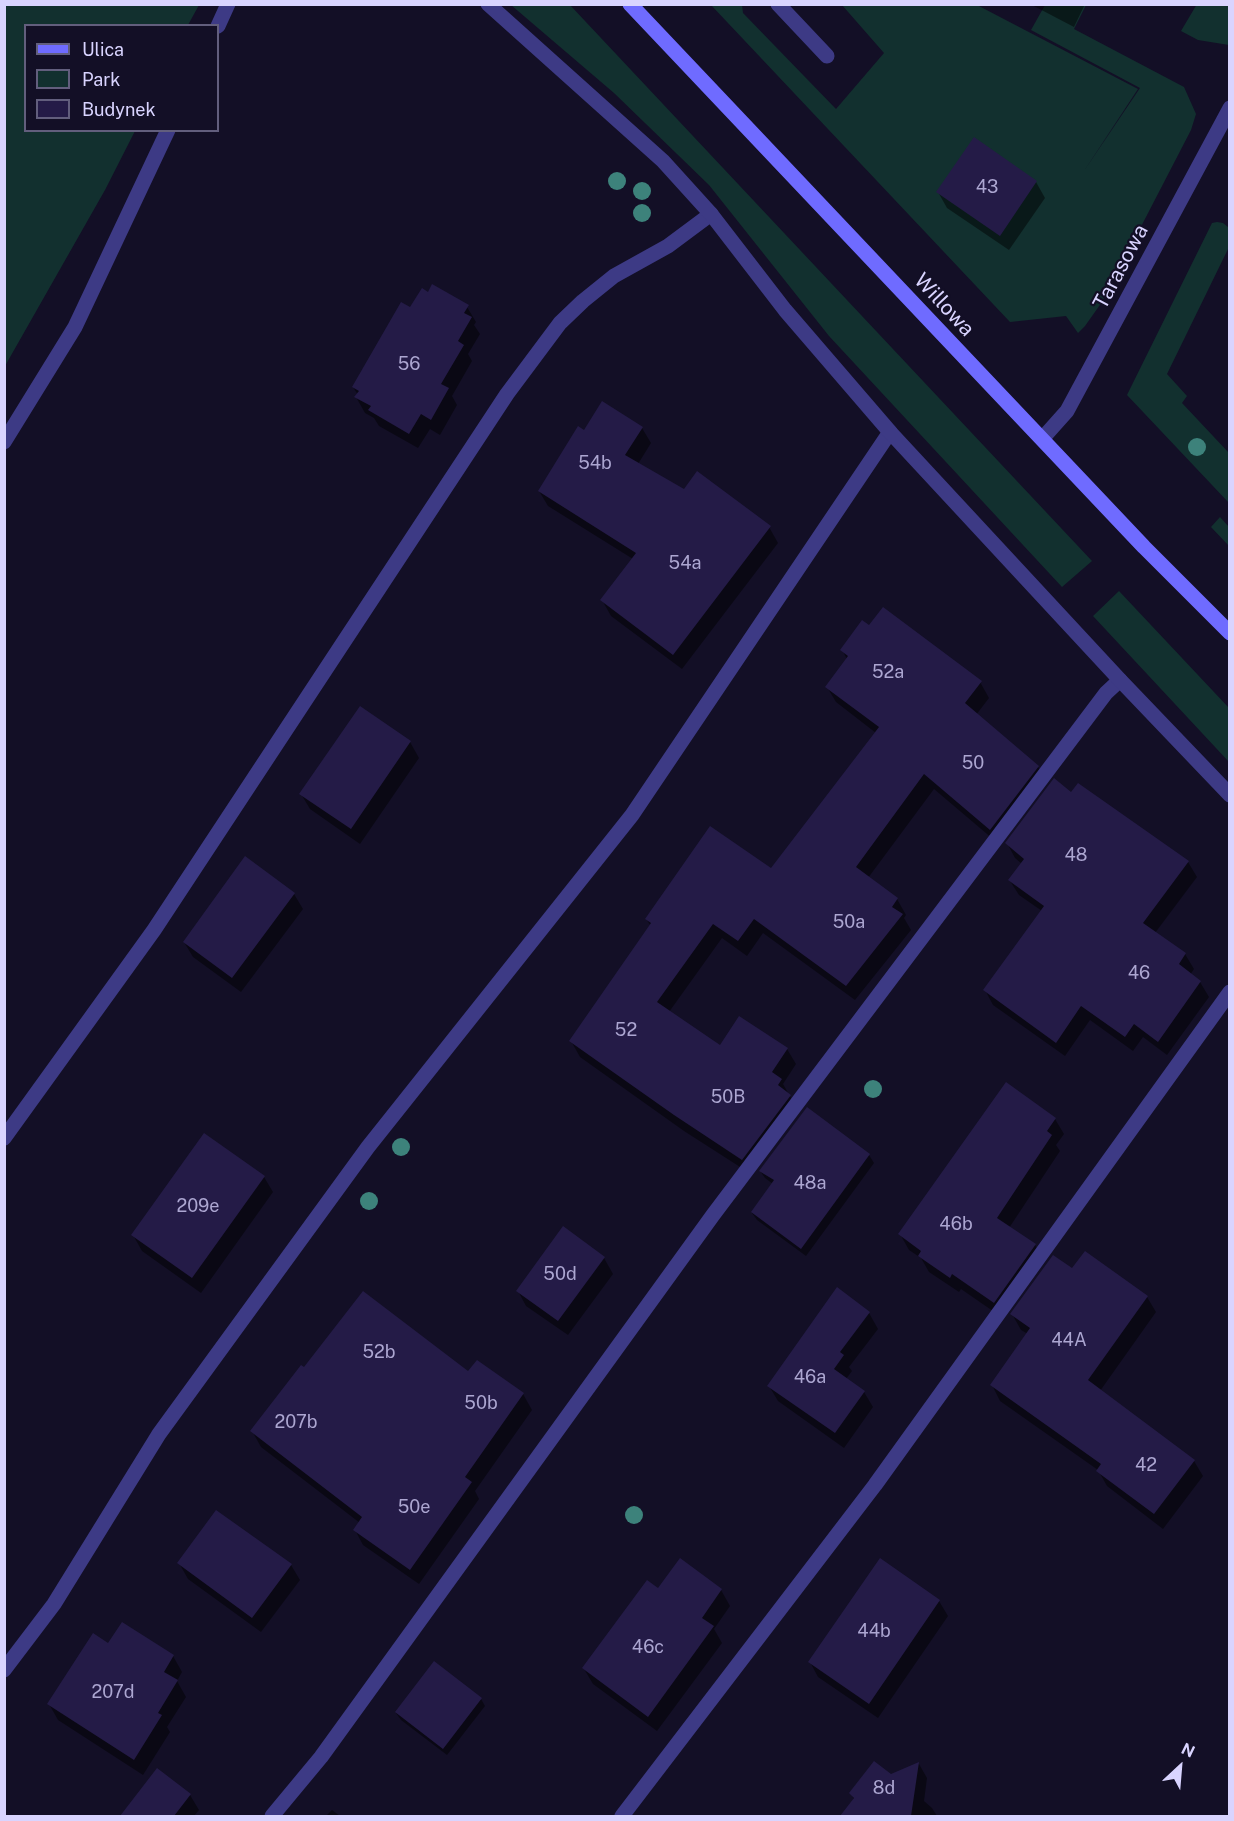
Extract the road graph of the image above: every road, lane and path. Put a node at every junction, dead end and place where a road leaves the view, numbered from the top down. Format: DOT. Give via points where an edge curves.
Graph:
graph roads {
  1 [pos="228,4"];
  2 [pos="488,4"];
  3 [pos="630,4"];
  4 [pos="778,4"];
  5 [pos="219,24"];
  6 [pos="827,56"];
  7 [pos="1230,108"];
  8 [pos="167,132"];
  9 [pos="711,214"];
  10 [pos="890,432"];
  11 [pos="1042,439"];
  12 [pos="4,442"];
  13 [pos="1230,633"];
  14 [pos="1120,680"];
  15 [pos="1230,795"];
  16 [pos="1230,992"];
  17 [pos="4,1138"];
  18 [pos="4,1670"];
  19 [pos="272,1816"];
  20 [pos="622,1816"];
  1 -- 5 [label="street"];
  2 -- 9 [label="street" via="663,161"];
  3 -- 11 [label="street, Willowa"];
  4 -- 6 [label="street"];
  7 -- 11 [label="street, Tarasowa" via="1067,411"];
  8 -- 12 [label="street" via="75,327"];
  9 -- 10 [label="street" via="785,310"];
  9 -- 17 [label="street" via="668,246 614,276 560,323 507,394 154,930"];
  10 -- 14 [label="street"];
  10 -- 18 [label="street" via="632,815 368,1147 159,1434 54,1604"];
  11 -- 13 [label="street, Willowa"];
  14 -- 15 [label="street"];
  14 -- 19 [label="street" via="713,1215 328,1747"];
  16 -- 20 [label="street" via="875,1485"];
}
